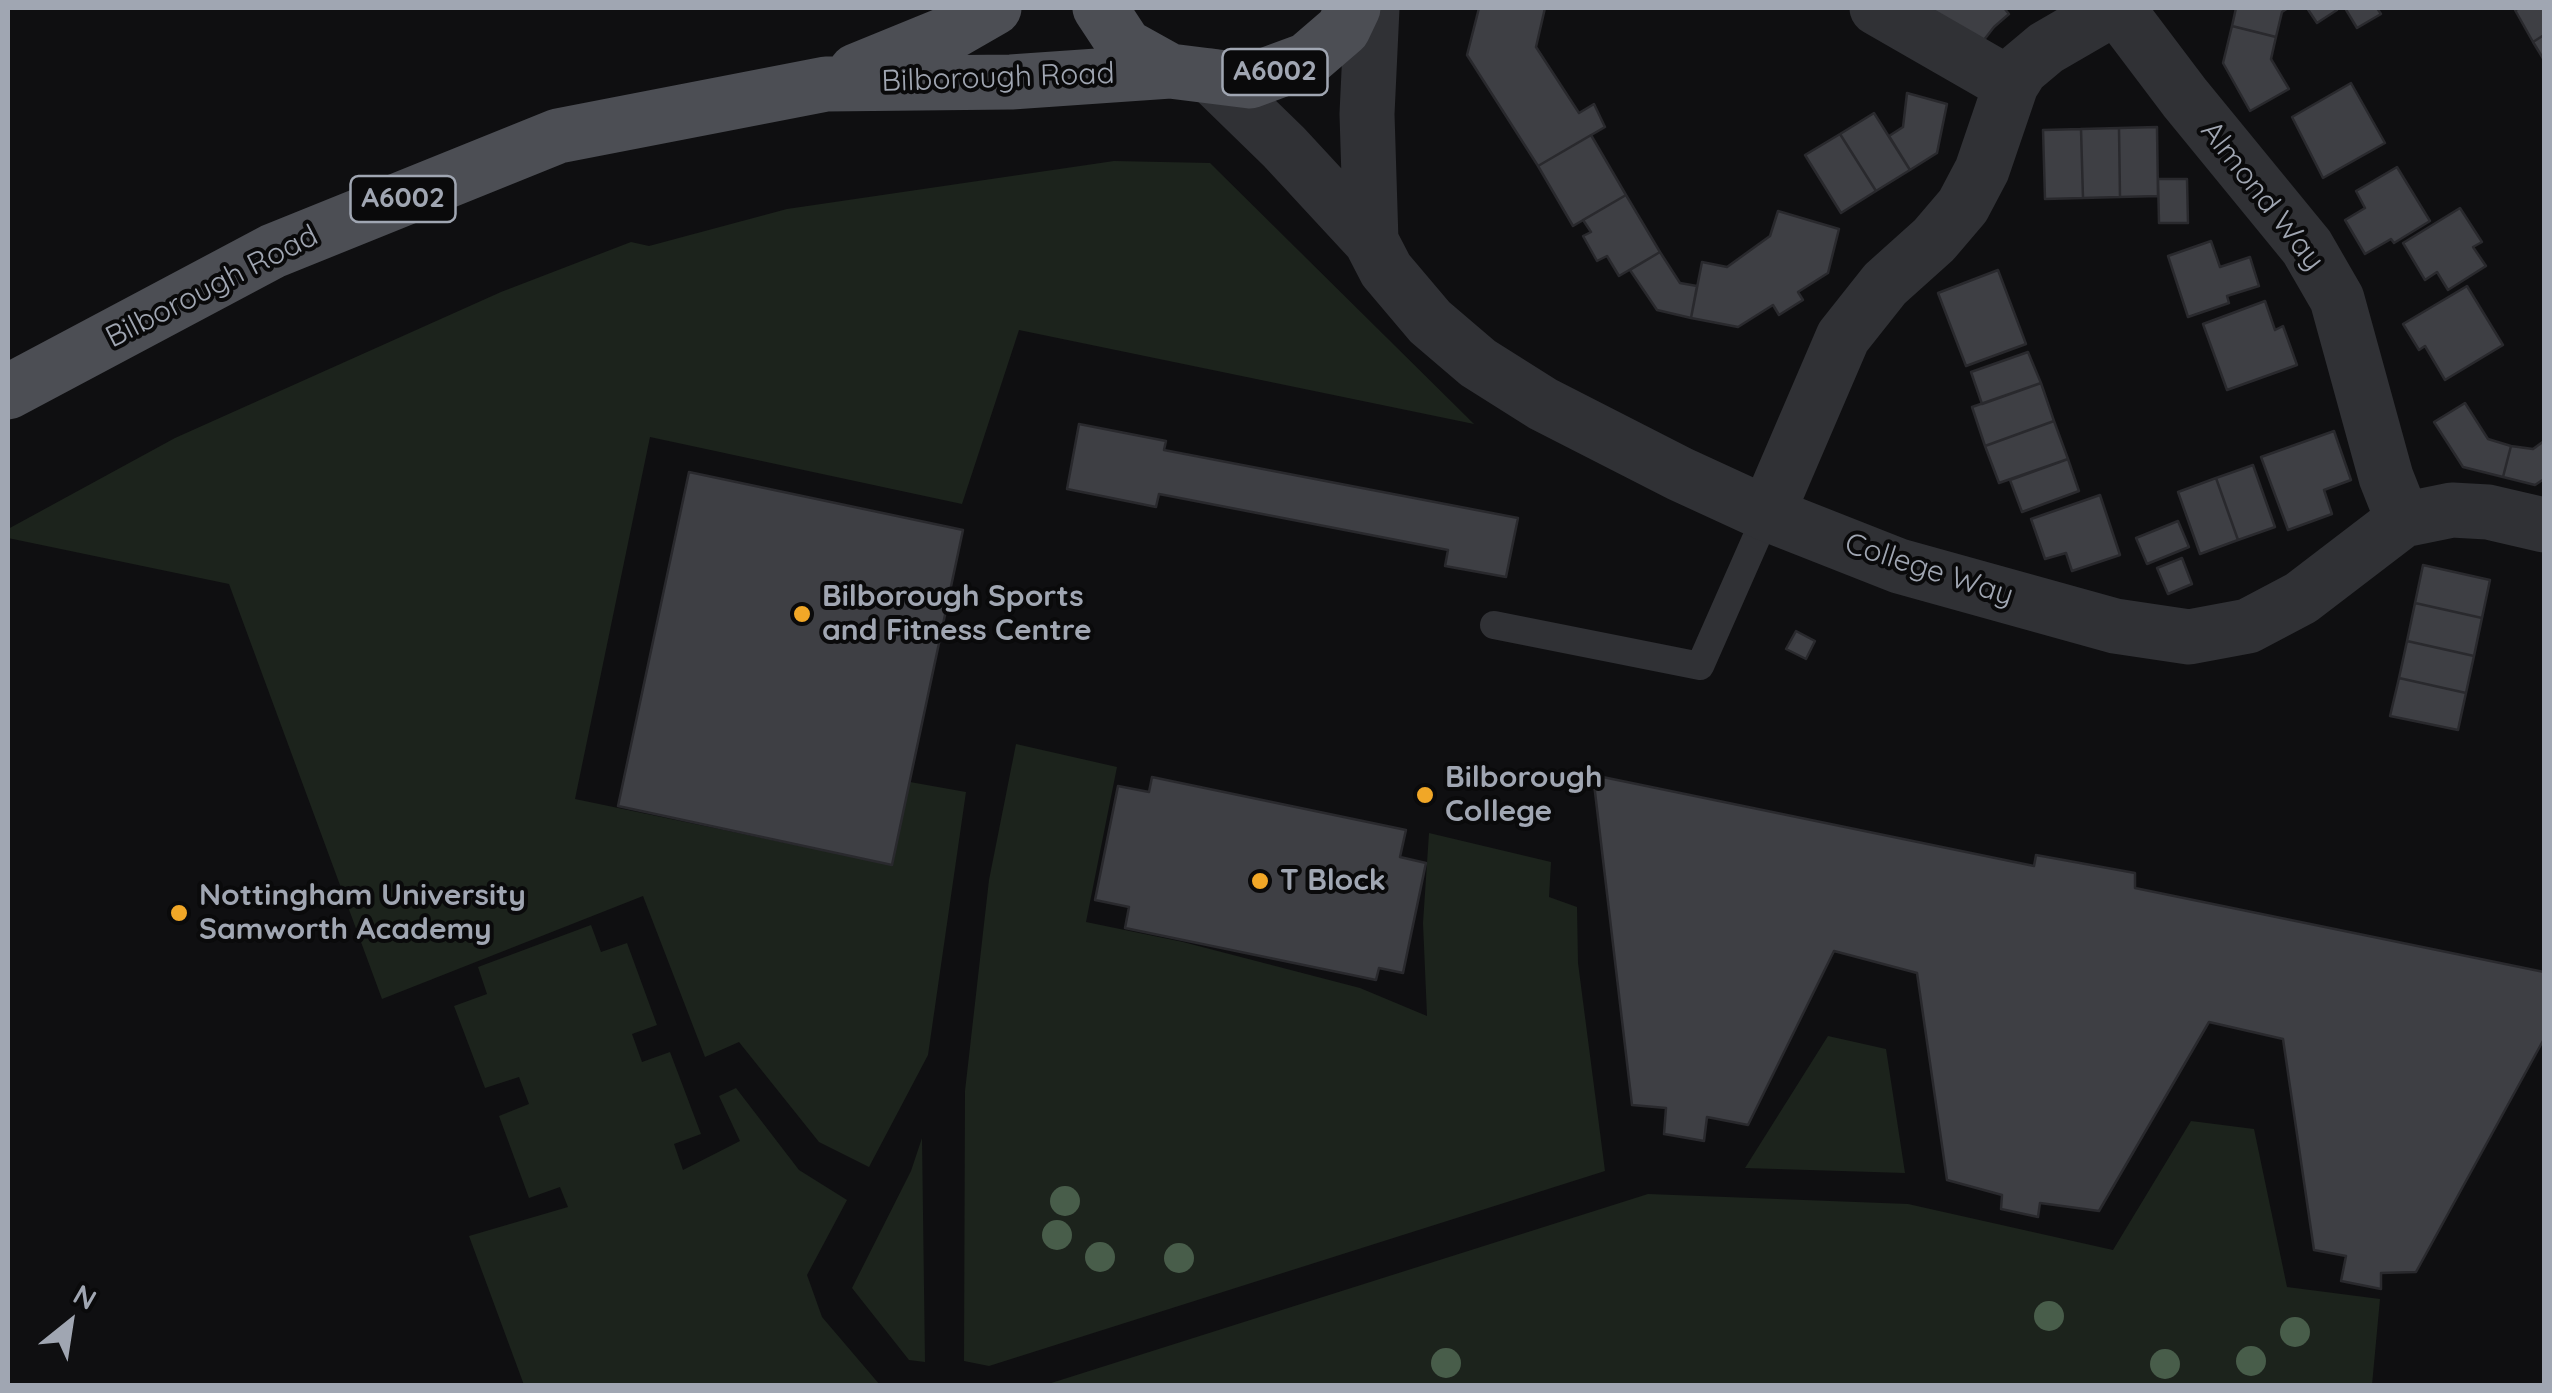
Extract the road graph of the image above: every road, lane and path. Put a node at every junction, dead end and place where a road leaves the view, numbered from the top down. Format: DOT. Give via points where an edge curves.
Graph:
graph roads {
  1 [pos="994,8"];
  2 [pos="1100,8"];
  3 [pos="1353,8"];
  4 [pos="1372,8"];
  5 [pos="1878,8"];
  6 [pos="2116,8"];
  7 [pos="1191,74"];
  8 [pos="826,84"];
  9 [pos="2010,85"];
  10 [pos="1372,240"];
  11 [pos="8,392"];
  12 [pos="1767,514"];
  13 [pos="2403,520"];
  14 [pos="2544,525"];
  15 [pos="1494,626"];
  1 -- 8 [label="main road, Bilborough Road / A6002"];
  2 -- 7 [label="main road, Bilborough Road / A6002" via="1125,46"];
  3 -- 7 [label="main road, Bilborough Road / A6002" via="1343,30 1307,60 1250,81"];
  4 -- 10 [label="street, College Way"];
  5 -- 9 [label="street"];
  6 -- 9 [label="street" via="2046,48"];
  6 -- 13 [label="street, Almond Way" via="2308,248 2337,299"];
  7 -- 8 [label="main road, Bilborough Road / A6002"];
  7 -- 10 [label="street, College Way" via="1284,147"];
  8 -- 11 [label="main road, Bilborough Road / A6002" via="558,136 273,252"];
  9 -- 12 [label="street" via="1982,170 1962,206 1843,337"];
  10 -- 12 [label="street, College Way" via="1386,270 1430,322 1478,364 1543,404"];
  12 -- 13 [label="street, College Way" via="1899,566 2114,626 2189,636 2248,626 2301,598"];
  12 -- 15 [label="lane" via="1700,666"];
  13 -- 14 [label="street, College Way" via="2452,510"];
}
